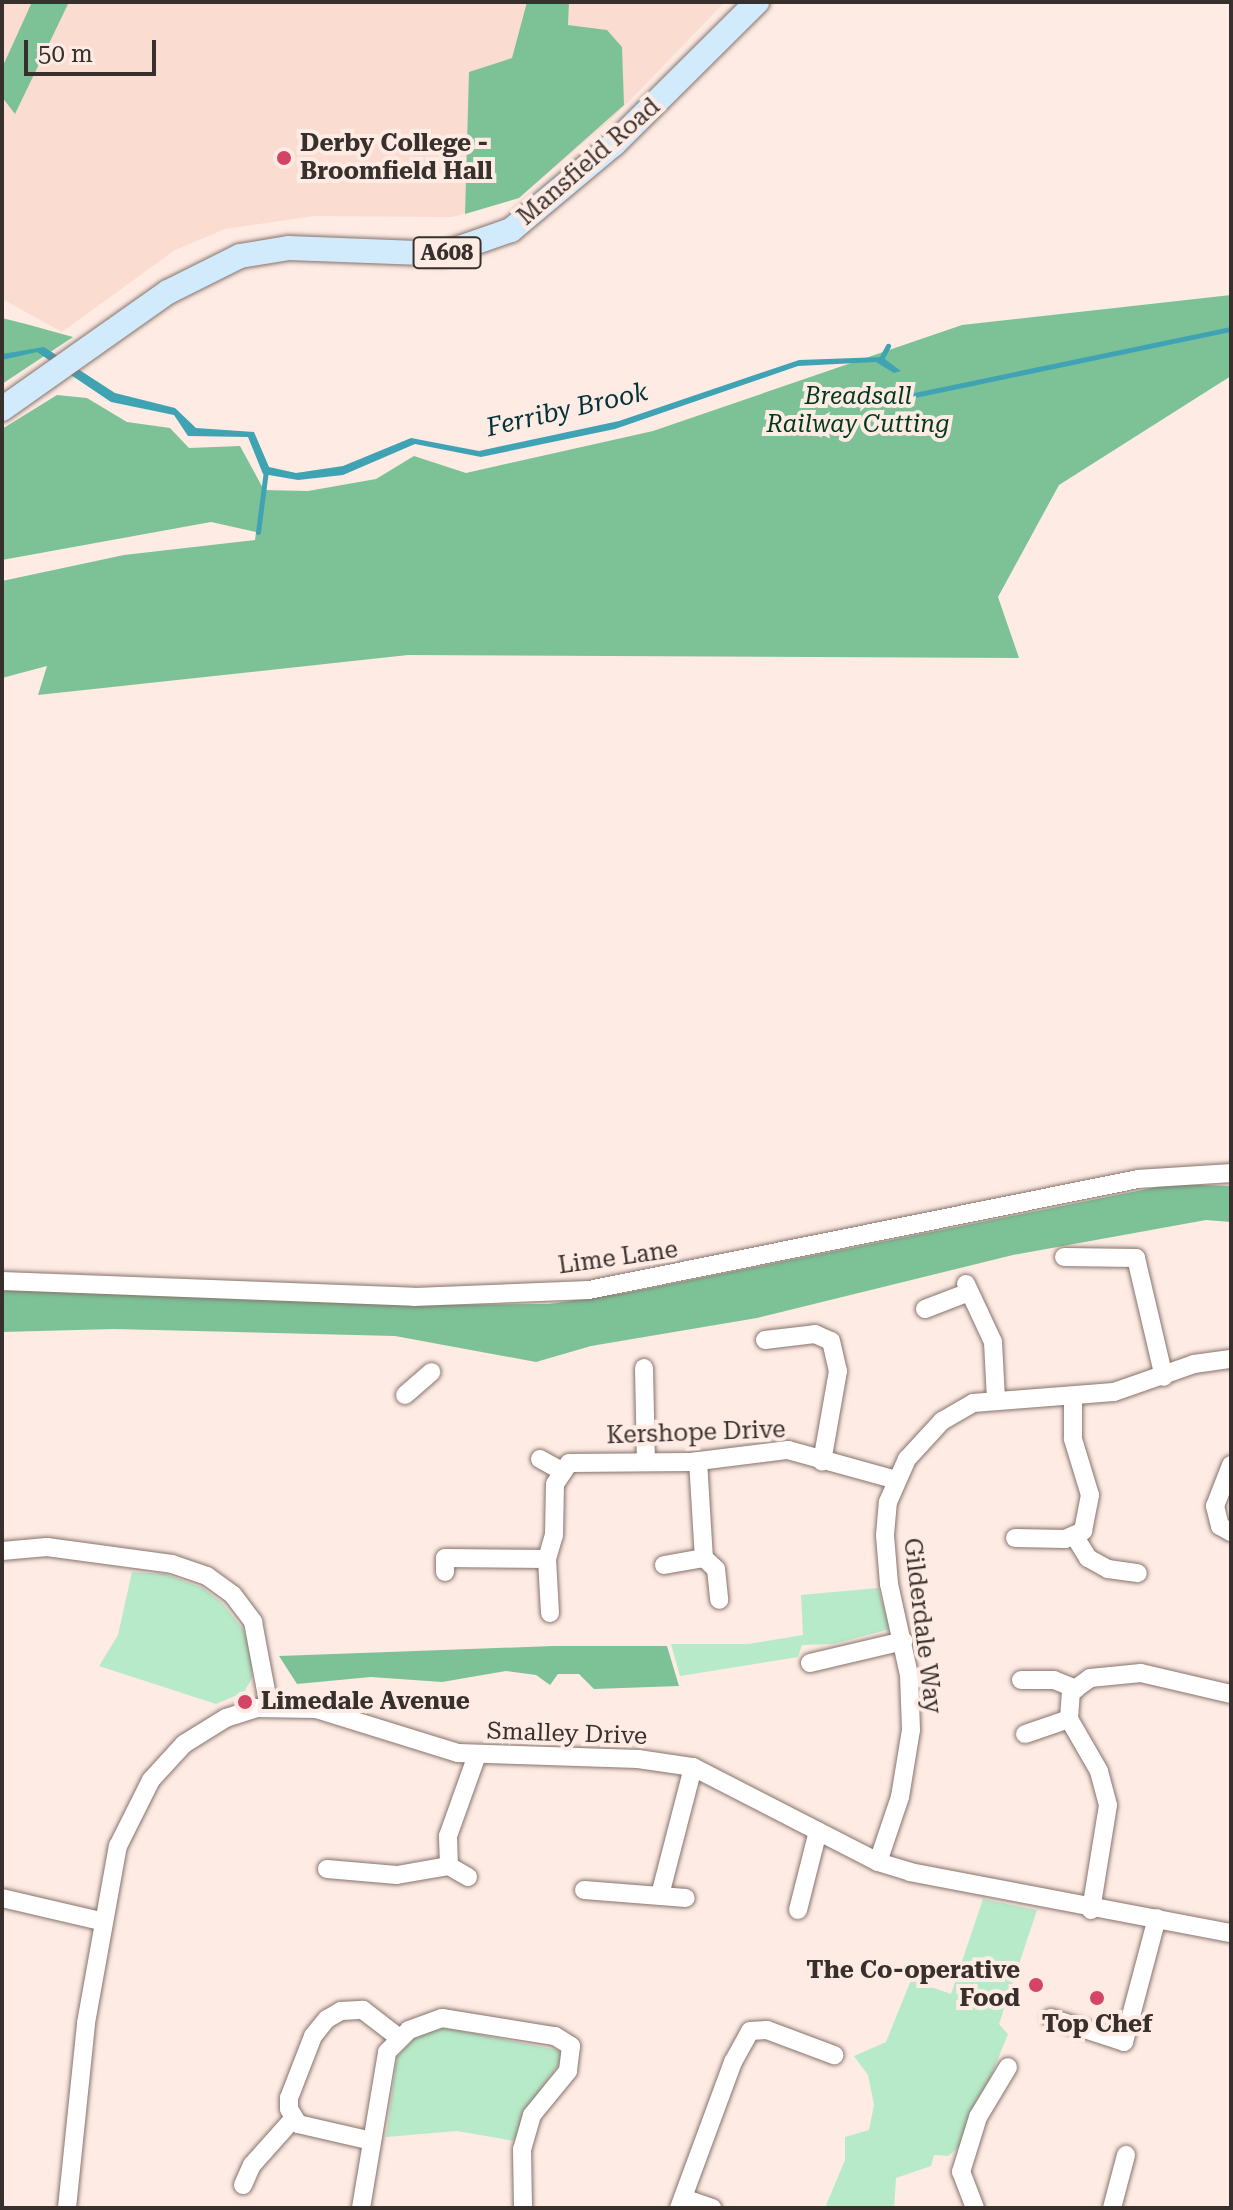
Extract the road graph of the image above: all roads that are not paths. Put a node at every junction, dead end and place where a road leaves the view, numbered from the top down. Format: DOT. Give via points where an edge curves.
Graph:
graph roads {
  1 [pos="757,2"];
  2 [pos="2,409"];
  3 [pos="1231,1173"];
  4 [pos="1064,1257"];
  5 [pos="2,1281"];
  6 [pos="925,1309"];
  7 [pos="765,1340"];
  8 [pos="1231,1359"];
  9 [pos="644,1368"];
  10 [pos="431,1372"];
  11 [pos="1164,1377"];
  12 [pos="405,1395"];
  13 [pos="1073,1396"];
  14 [pos="996,1399"];
  15 [pos="540,1459"];
  16 [pos="646,1460"];
  17 [pos="698,1461"];
  18 [pos="822,1462"];
  19 [pos="1231,1466"];
  20 [pos="560,1470"];
  21 [pos="896,1480"];
  22 [pos="1231,1532"];
  23 [pos="1075,1537"];
  24 [pos="1015,1538"];
  25 [pos="2,1551"];
  26 [pos="704,1558"];
  27 [pos="547,1559"];
  28 [pos="664,1565"];
  29 [pos="445,1572"];
  30 [pos="1138,1573"];
  31 [pos="719,1600"];
  32 [pos="550,1613"];
  33 [pos="903,1641"];
  34 [pos="810,1663"];
  35 [pos="1021,1680"];
  36 [pos="1076,1689"];
  37 [pos="1231,1694"];
  38 [pos="269,1707"];
  39 [pos="1069,1719"];
  40 [pos="1025,1734"];
  41 [pos="477,1755"];
  42 [pos="693,1767"];
  43 [pos="818,1831"];
  44 [pos="878,1862"];
  45 [pos="449,1866"];
  46 [pos="327,1869"];
  47 [pos="468,1877"];
  48 [pos="584,1890"];
  49 [pos="660,1895"];
  50 [pos="2,1898"];
  51 [pos="686,1898"];
  52 [pos="798,1910"];
  53 [pos="1091,1910"];
  54 [pos="1157,1918"];
  55 [pos="101,1921"];
  56 [pos="1231,1933"];
  57 [pos="1051,2018"];
  58 [pos="398,2037"];
  59 [pos="834,2055"];
  60 [pos="1008,2067"];
  61 [pos="293,2119"];
  62 [pos="372,2141"];
  63 [pos="1126,2155"];
  64 [pos="243,2185"];
  65 [pos="681,2203"];
  66 [pos="67,2208"];
  67 [pos="361,2208"];
  68 [pos="523,2208"];
  69 [pos="712,2208"];
  70 [pos="975,2208"];
  71 [pos="1112,2208"];
  1 -- 2 [label="main road, Mansfield Road / A608" via="625,134 511,230 442,254 289,248 240,256 197,274"];
  3 -- 5 [label="street, Lime Lane" via="1138,1179 589,1290 414,1297"];
  4 -- 11 [label="street" via="1136,1258"];
  6 -- 14 [label="street" via="968,1288 993,1342"];
  7 -- 18 [label="street" via="815,1334 831,1341 838,1371"];
  8 -- 11 [label="street, Gilderdale Way" via="1194,1364"];
  9 -- 16 [label="street"];
  10 -- 12 [label="street"];
  11 -- 13 [label="street, Gilderdale Way" via="1114,1392"];
  13 -- 14 [label="street, Gilderdale Way"];
  13 -- 23 [label="street" via="1073,1439 1090,1495 1086,1523"];
  14 -- 21 [label="street, Gilderdale Way" via="973,1403 942,1421 917,1445"];
  15 -- 20 [label="street"];
  16 -- 17 [label="street, Kershope Drive"];
  16 -- 20 [label="street, Kershope Drive" via="569,1463"];
  17 -- 18 [label="street, Kershope Drive" via="767,1450"];
  17 -- 26 [label="street"];
  18 -- 21 [label="street, Kershope Drive"];
  19 -- 22 [label="street" via="1215,1506 1220,1526"];
  20 -- 27 [label="street"];
  21 -- 33 [label="street, Gilderdale Way" via="885,1535 889,1584"];
  23 -- 24 [label="street"];
  23 -- 30 [label="street" via="1088,1558 1108,1569"];
  25 -- 38 [label="street" via="47,1547 172,1564 207,1576 233,1595 253,1622"];
  26 -- 28 [label="street"];
  26 -- 31 [label="street" via="716,1569"];
  27 -- 29 [label="street" via="445,1558"];
  27 -- 32 [label="street"];
  33 -- 34 [label="street"];
  33 -- 44 [label="street, Gilderdale Way" via="911,1713 908,1760"];
  35 -- 36 [label="street" via="1054,1680"];
  36 -- 37 [label="street" via="1103,1675 1149,1673"];
  36 -- 39 [label="street" via="1067,1705"];
  38 -- 41 [label="street, Smalley Drive" via="316,1709 430,1747"];
  38 -- 55 [label="street, Smalley Drive" via="226,1718 201,1732 151,1780 118,1846"];
  39 -- 40 [label="street"];
  39 -- 53 [label="street" via="1099,1771 1108,1805"];
  41 -- 42 [label="street, Smalley Drive" via="638,1759"];
  41 -- 45 [label="street" via="452,1819"];
  42 -- 43 [label="street, Smalley Drive"];
  42 -- 49 [label="street"];
  43 -- 44 [label="street, Smalley Drive"];
  43 -- 52 [label="street"];
  44 -- 53 [label="street, Smalley Drive"];
  45 -- 46 [label="street" via="397,1875"];
  45 -- 47 [label="street"];
  48 -- 49 [label="street"];
  49 -- 51 [label="street"];
  50 -- 55 [label="street"];
  53 -- 54 [label="street, Smalley Drive"];
  54 -- 56 [label="street, Smalley Drive"];
  54 -- 57 [label="street" via="1124,2042"];
  55 -- 66 [label="street, Smalley Drive"];
  58 -- 61 [label="street" via="363,2010 341,2011 327,2019 294,2081 289,2098"];
  58 -- 62 [label="street" via="382,2066"];
  58 -- 68 [label="street" via="442,2018 555,2036 571,2046 568,2071 532,2115 524,2140"];
  59 -- 65 [label="street" via="767,2030 750,2031 733,2062"];
  60 -- 70 [label="street" via="975,2126 961,2172"];
  61 -- 62 [label="street"];
  61 -- 64 [label="street" via="252,2165"];
  62 -- 67 [label="street"];
  63 -- 71 [label="street"];
  65 -- 69 [label="street"];
}
